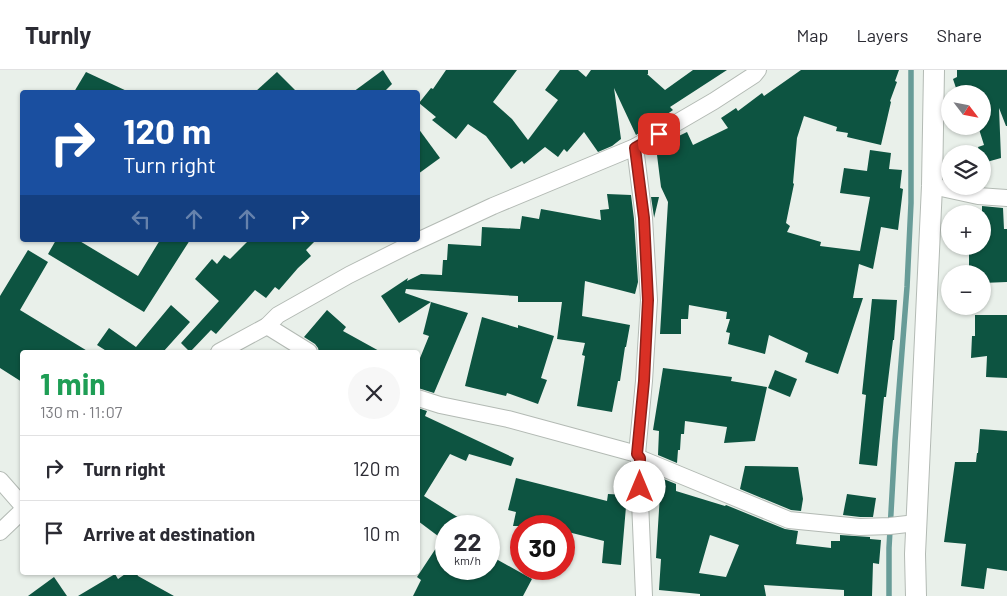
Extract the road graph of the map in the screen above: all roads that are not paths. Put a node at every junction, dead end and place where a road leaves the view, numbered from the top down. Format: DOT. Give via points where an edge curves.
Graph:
graph roads {
  1 [pos="758,70"];
  2 [pos="934,70"];
  3 [pos="635,148"];
  4 [pos="932,186"];
  5 [pos="1007,198"];
  6 [pos="420,240"];
  7 [pos="415,242"];
  8 [pos="267,326"];
  9 [pos="223,350"];
  10 [pos="306,350"];
  11 [pos="420,399"];
  12 [pos="638,456"];
  13 [pos="0,480"];
  14 [pos="20,503"];
  15 [pos="20,512"];
  16 [pos="916,523"];
  17 [pos="0,532"];
  18 [pos="644,596"];
  19 [pos="916,596"];
  1 -- 3 [label="street" via="714,101"];
  2 -- 4 [label="street"];
  3 -- 6 [label="street"];
  3 -- 12 [label="street" via="644,218 648,300"];
  4 -- 5 [label="street" via="978,196"];
  4 -- 16 [label="street"];
  7 -- 8 [label="street" via="278,315"];
  8 -- 9 [label="street"];
  8 -- 10 [label="street"];
  11 -- 12 [label="street" via="508,419"];
  12 -- 16 [label="street" via="789,520 860,527"];
  12 -- 18 [label="street"];
  13 -- 14 [label="street"];
  15 -- 17 [label="street"];
  16 -- 19 [label="street"];
}
